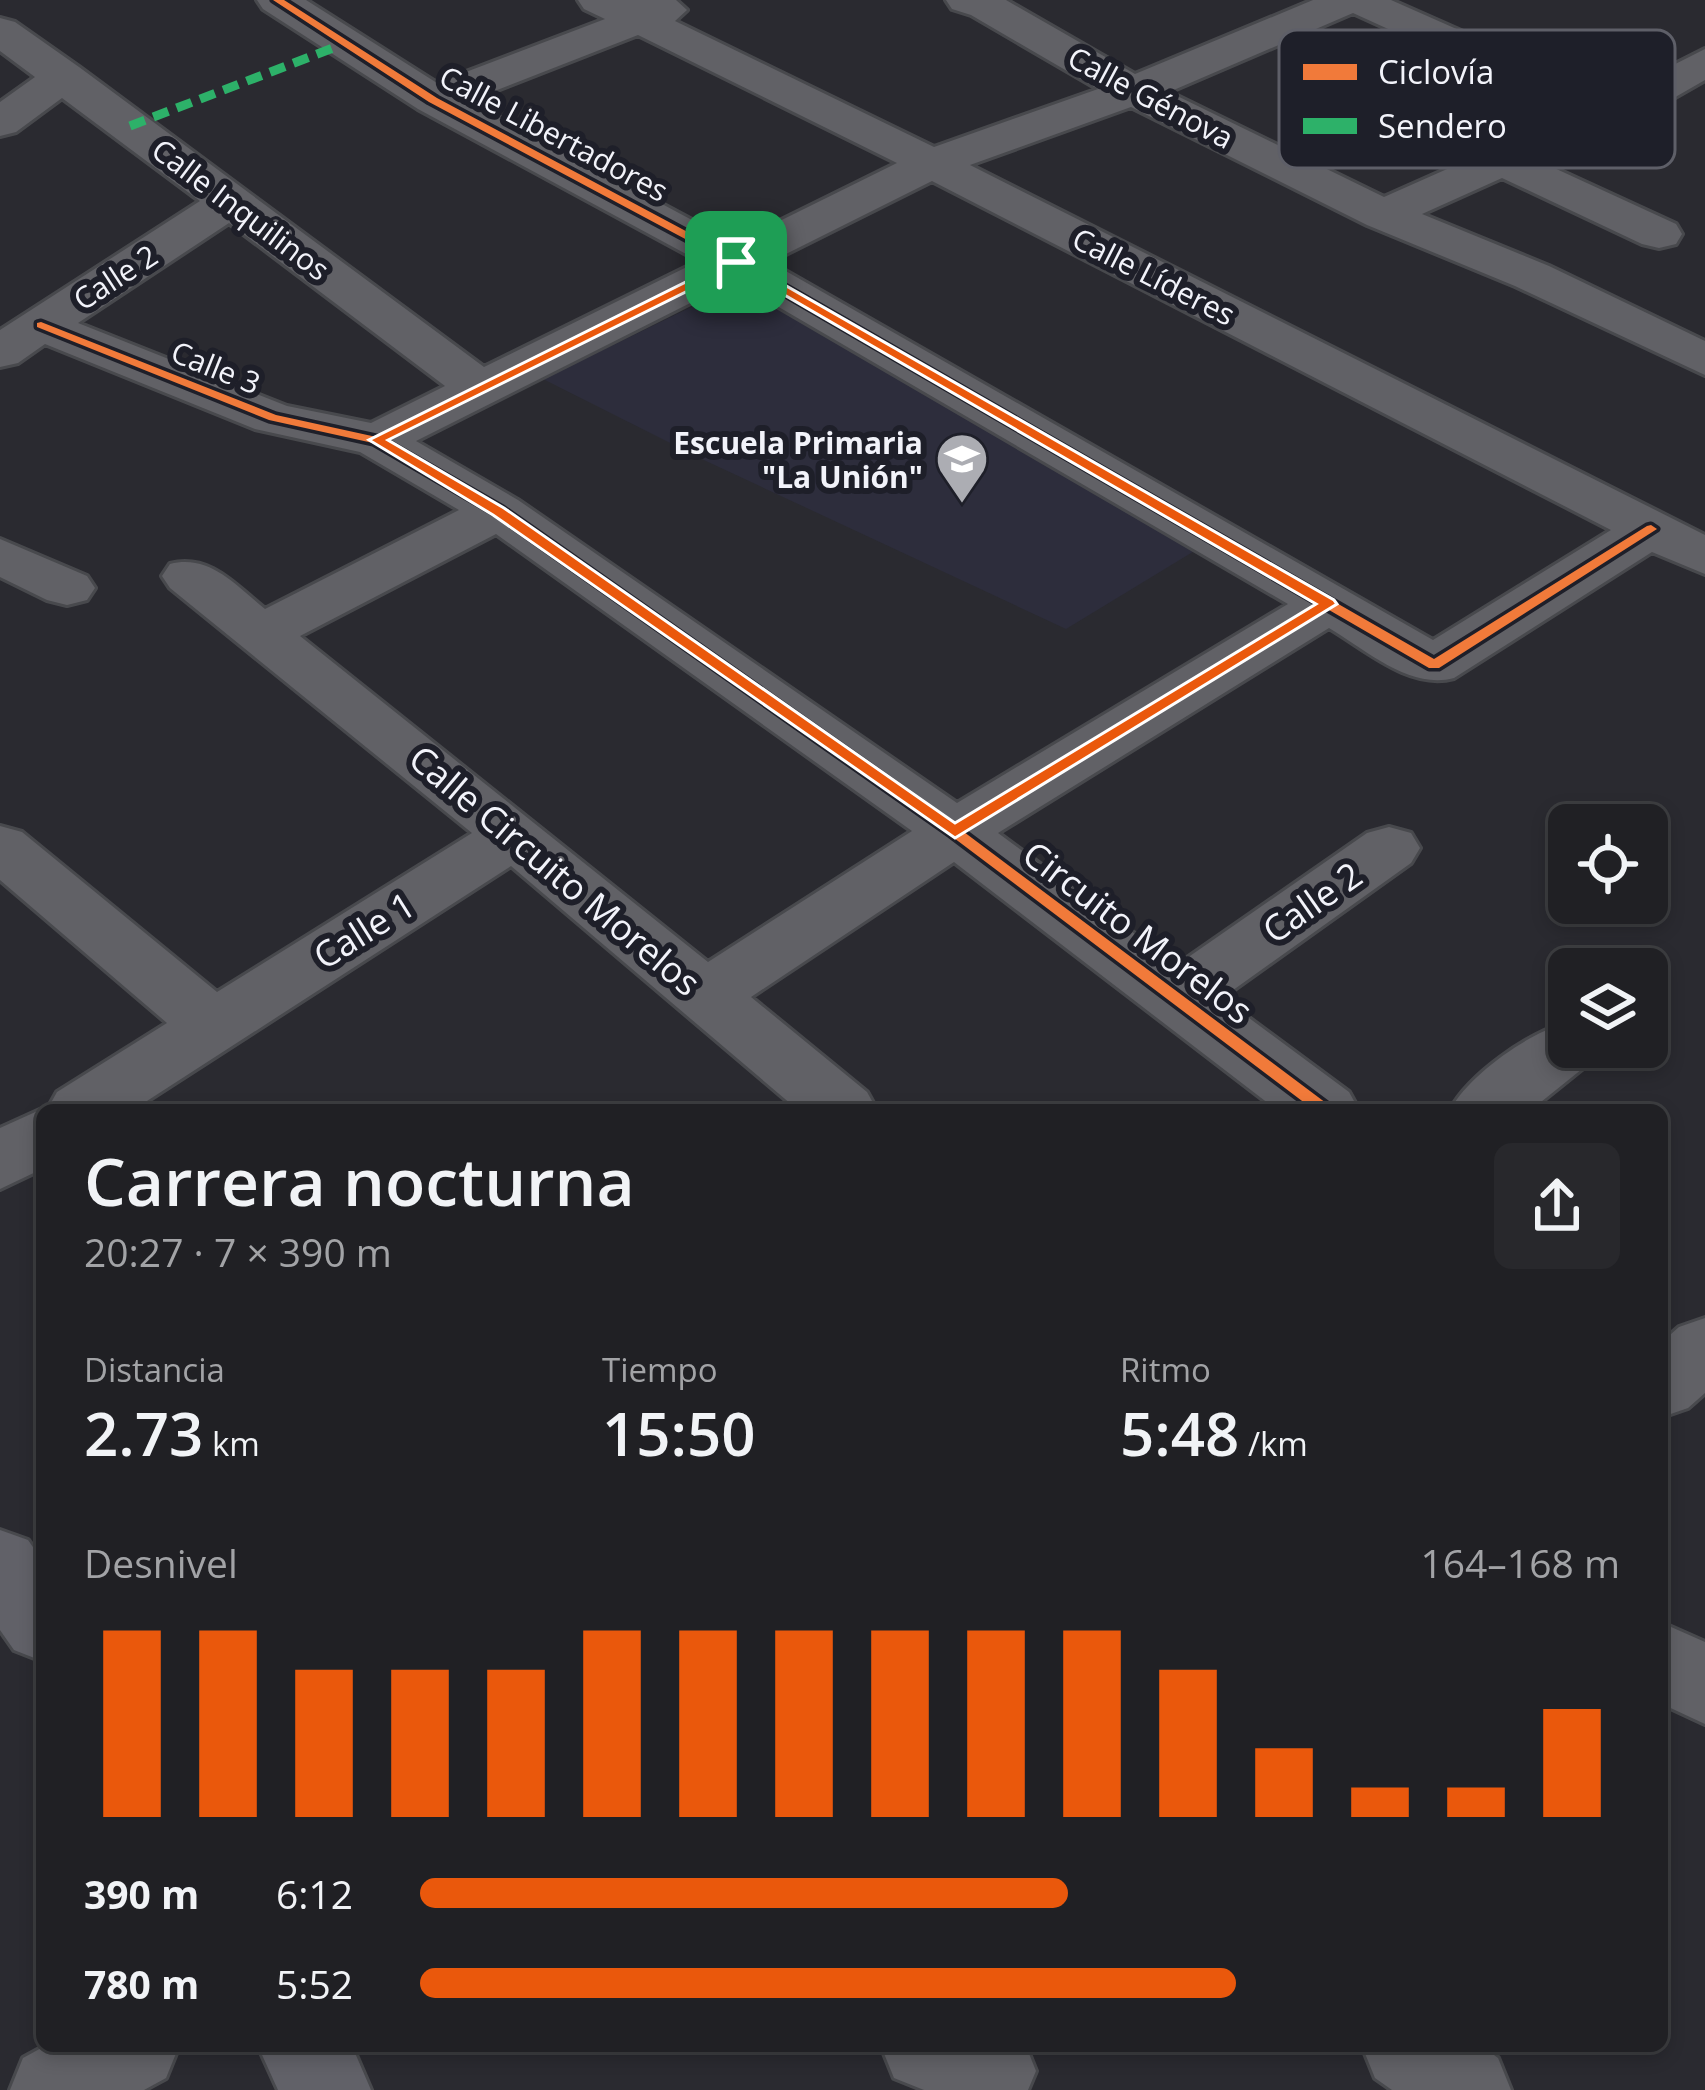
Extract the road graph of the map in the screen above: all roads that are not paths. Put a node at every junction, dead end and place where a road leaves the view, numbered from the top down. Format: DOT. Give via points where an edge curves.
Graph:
graph roads {
  1 [pos="278,0"];
  2 [pos="692,0"];
  3 [pos="1353,0"];
  4 [pos="985,2"];
  5 [pos="617,11"];
  6 [pos="1280,30"];
  7 [pos="1431,30"];
  8 [pos="0,31"];
  9 [pos="1279,31"];
  10 [pos="1705,62"];
  11 [pos="64,76"];
  12 [pos="1675,78"];
  13 [pos="1133,91"];
  14 [pos="433,100"];
  15 [pos="1675,112"];
  16 [pos="1705,116"];
  17 [pos="0,123"];
  18 [pos="932,163"];
  19 [pos="1279,163"];
  20 [pos="1288,168"];
  21 [pos="1486,168"];
  22 [pos="1516,168"];
  23 [pos="216,193"];
  24 [pos="1383,215"];
  25 [pos="1659,234"];
  26 [pos="736,262"];
  27 [pos="14,329"];
  28 [pos="1705,360"];
  29 [pos="481,389"];
  30 [pos="377,440"];
  31 [pos="499,511"];
  32 [pos="1651,529"];
  33 [pos="0,556"];
  34 [pos="1705,557"];
  35 [pos="189,576"];
  36 [pos="67,588"];
  37 [pos="1328,604"];
  38 [pos="264,632"];
  39 [pos="955,832"];
  40 [pos="514,835"];
  41 [pos="0,848"];
  42 [pos="1389,848"];
  43 [pos="706,995"];
  44 [pos="1176,998"];
  45 [pos="213,1025"];
  46 [pos="1548,1060"];
  47 [pos="90,1104"];
  48 [pos="836,1104"];
  49 [pos="1317,1104"];
  50 [pos="1492,1104"];
  51 [pos="36,1139"];
  52 [pos="0,1162"];
  53 [pos="0,1564"];
  54 [pos="36,1616"];
  55 [pos="1668,1663"];
  56 [pos="1705,1687"];
  57 [pos="123,2052"];
  58 [pos="306,2052"];
  59 [pos="1415,2052"];
  60 [pos="55,2090"];
  61 [pos="326,2090"];
  62 [pos="1466,2090"];
  1 -- 14 [label="street, Calle Libertadores"];
  2 -- 5 [label="street"];
  3 -- 6 [label="street"];
  3 -- 7 [label="street"];
  4 -- 13 [label="street, Calle Génova"];
  5 -- 14 [label="street"];
  5 -- 18 [label="street, Calle Líderes"];
  8 -- 11 [label="street, Calle Inquilinos"];
  9 -- 13 [label="street"];
  10 -- 12 [label="street"];
  11 -- 17 [label="street"];
  11 -- 23 [label="street, Calle Inquilinos"];
  13 -- 18 [label="street"];
  13 -- 19 [label="street, Calle Génova"];
  14 -- 26 [label="street, Calle Libertadores"];
  15 -- 16 [label="street"];
  18 -- 26 [label="street"];
  18 -- 32 [label="street, Calle Líderes"];
  20 -- 24 [label="street, Calle Génova"];
  21 -- 24 [label="street"];
  22 -- 25 [label="street"];
  23 -- 27 [label="street, Calle 2"];
  23 -- 29 [label="street, Calle Inquilinos"];
  24 -- 28 [label="street, Calle Génova"];
  26 -- 29 [label="street"];
  26 -- 37 [label="street, Calle Libertadores"];
  27 -- 30 [label="street, Calle 3" via="273,418"];
  29 -- 30 [label="street"];
  30 -- 31 [label="street, Circuito Morelos"];
  31 -- 38 [label="street"];
  31 -- 39 [label="street, Circuito Morelos"];
  32 -- 34 [label="street, Calle Líderes"];
  32 -- 37 [label="street, Calle Libertadores" via="1434,665"];
  33 -- 36 [label="street"];
  35 -- 38 [label="street, Calle Circuito Morelos"];
  37 -- 39 [label="street"];
  38 -- 40 [label="street, Calle Circuito Morelos"];
  39 -- 43 [label="street"];
  39 -- 44 [label="street, Circuito Morelos"];
  40 -- 43 [label="street, Calle Circuito Morelos"];
  40 -- 45 [label="street, Calle 1"];
  41 -- 45 [label="street"];
  42 -- 44 [label="street, Calle 2"];
  43 -- 48 [label="street, Calle Circuito Morelos"];
  44 -- 49 [label="street, Circuito Morelos"];
  45 -- 47 [label="street, Calle 1"];
  46 -- 50 [label="street"];
  51 -- 52 [label="street"];
  53 -- 54 [label="main road"];
  55 -- 56 [label="street"];
  57 -- 60 [label="street"];
  58 -- 61 [label="main road"];
  59 -- 62 [label="street"];
}
